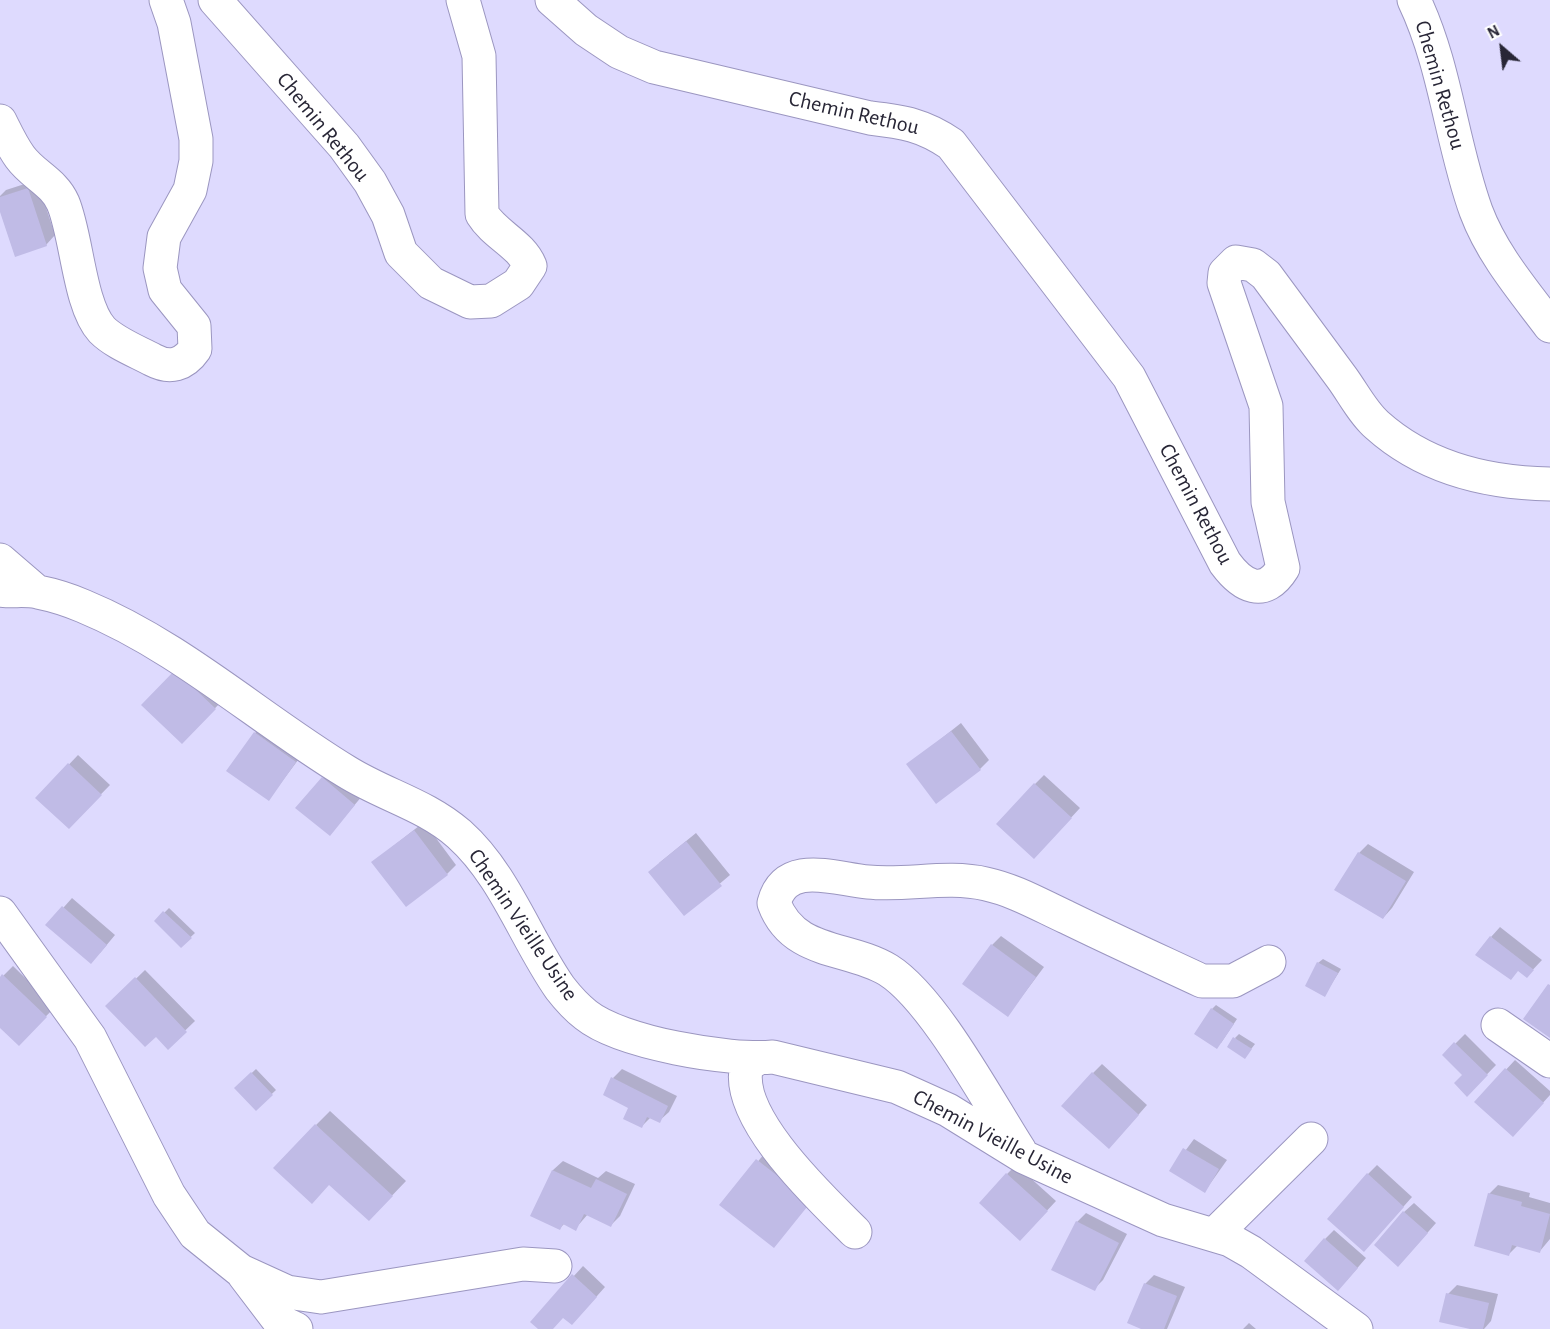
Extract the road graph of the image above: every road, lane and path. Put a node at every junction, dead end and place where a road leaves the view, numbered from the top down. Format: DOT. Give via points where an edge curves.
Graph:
graph roads {
  1 [pos="166,0"];
  2 [pos="215,0"];
  3 [pos="463,0"];
  4 [pos="552,0"];
  5 [pos="1414,0"];
  6 [pos="0,121"];
  7 [pos="1550,326"];
  8 [pos="1550,484"];
  9 [pos="0,560"];
  10 [pos="0,590"];
  11 [pos="36,591"];
  12 [pos="0,913"];
  13 [pos="1269,962"];
  14 [pos="1498,1025"];
  15 [pos="757,1059"];
  16 [pos="1550,1061"];
  17 [pos="1311,1139"];
  18 [pos="1024,1157"];
  19 [pos="855,1232"];
  20 [pos="1214,1235"];
  21 [pos="555,1266"];
  22 [pos="241,1271"];
  23 [pos="296,1329"];
  24 [pos="1356,1329"];
  1 -- 6 [label="street" via="196,139 190,190 164,237 160,268 165,290 194,326 195,349 185,362 163,365 100,328 87,296 63,204 55,189 21,158"];
  2 -- 3 [label="street, Chemin Rethou" via="344,146 388,215 401,253 431,283 470,302 491,301 518,284 530,266 526,255 487,223 482,214 479,56"];
  4 -- 8 [label="street, Chemin Rethou" via="603,41 654,67 870,118 906,122 951,144 1129,377 1225,563 1237,580 1250,587 1276,579 1283,568 1268,502 1266,406 1224,283 1225,273 1236,262 1253,266 1266,275 1375,423 1402,445 1451,469 1477,476"];
  5 -- 7 [label="street, Chemin Rethou" via="1428,31 1476,212 1501,260"];
  9 -- 11 [label="street"];
  10 -- 11 [label="street, Chemin Vieille Usine"];
  11 -- 15 [label="street, Chemin Vieille Usine" via="82,606 166,648 349,773 414,803 458,833 488,867 561,989 587,1016 663,1046"];
  12 -- 22 [label="street" via="90,1038 169,1195 195,1234"];
  13 -- 18 [label="street" via="1233,981 1202,981 1033,901 986,884 953,880 870,882 805,875 784,883 774,903 787,927 818,946 889,971 910,991 941,1027"];
  14 -- 16 [label="street"];
  15 -- 18 [label="street, Chemin Vieille Usine" via="773,1057 897,1086 948,1110"];
  15 -- 19 [label="street" via="747,1065 743,1077 777,1150"];
  17 -- 20 [label="street"];
  18 -- 20 [label="street, Chemin Vieille Usine" via="1163,1220"];
  20 -- 24 [label="street, Chemin Vieille Usine" via="1251,1252"];
  21 -- 22 [label="street" via="523,1264 321,1297 287,1292"];
  22 -- 23 [label="street" via="279,1321"];
}
